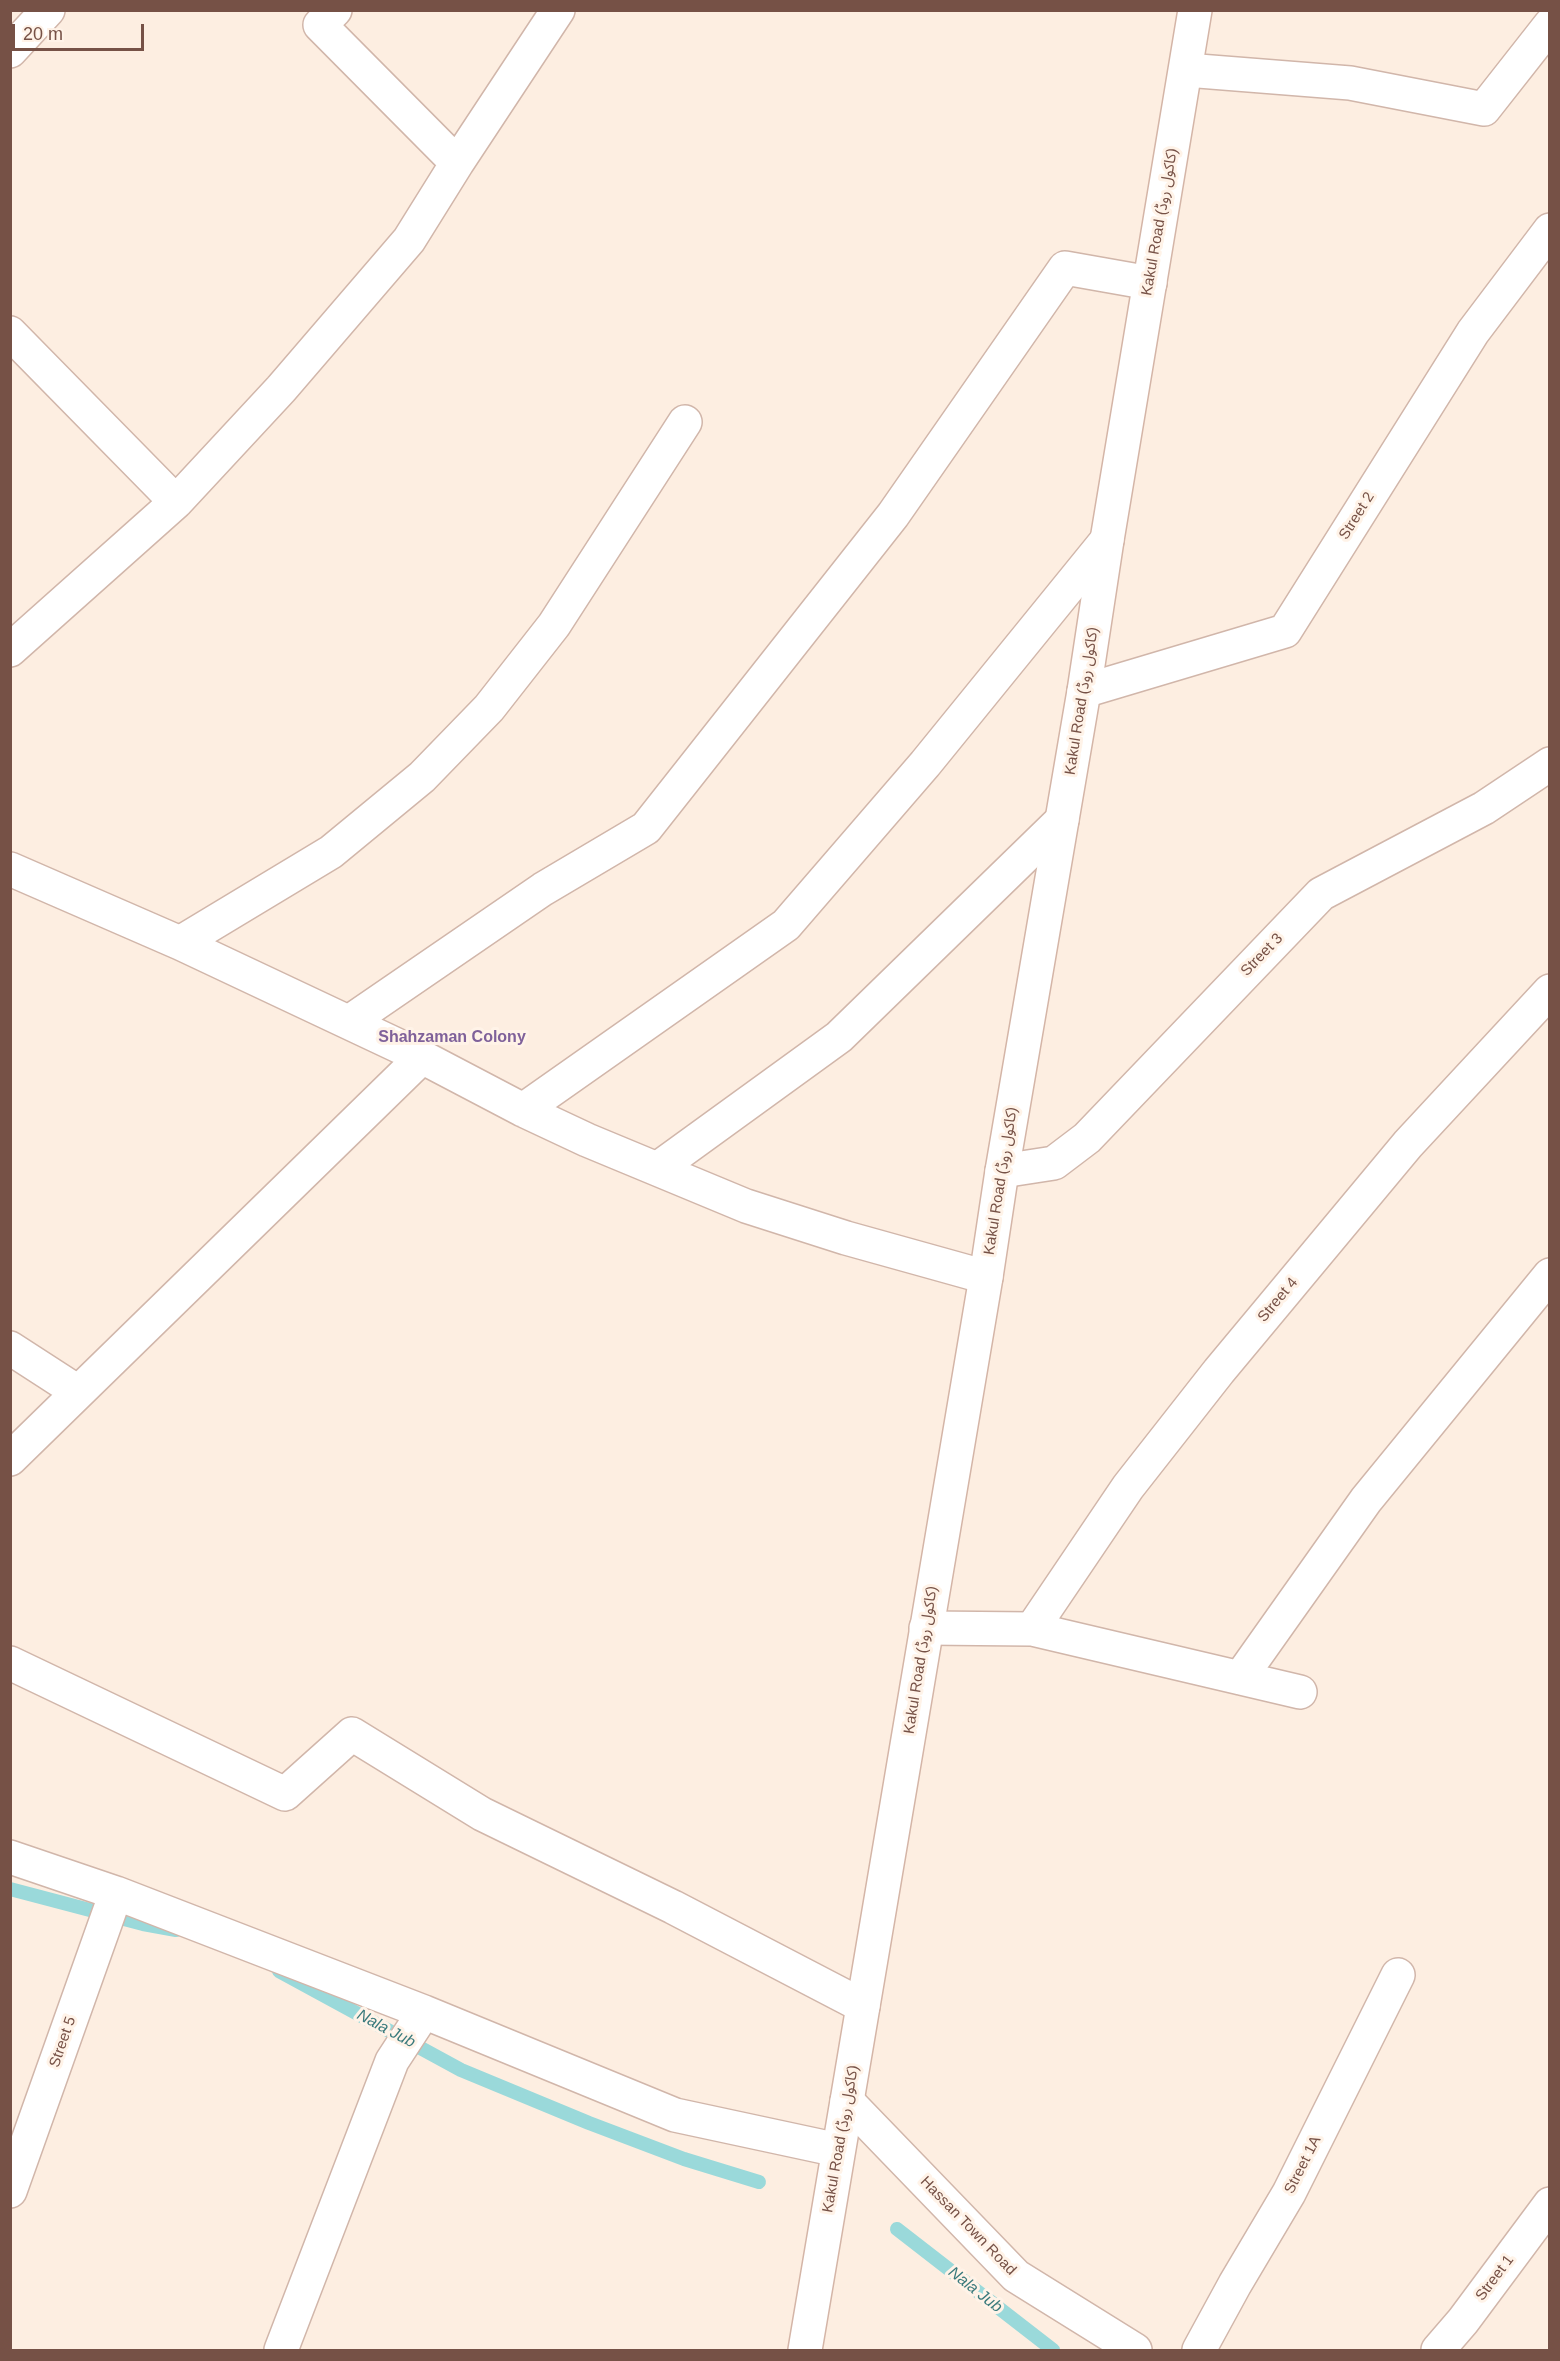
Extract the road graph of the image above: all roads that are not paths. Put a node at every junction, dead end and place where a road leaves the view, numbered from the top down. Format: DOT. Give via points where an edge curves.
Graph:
graph roads {
  1 [pos="48,10"];
  2 [pos="335,10"];
  3 [pos="558,10"];
  4 [pos="1195,10"];
  5 [pos="1550,25"];
  6 [pos="10,51"];
  7 [pos="1185,70"];
  8 [pos="457,163"];
  9 [pos="1550,230"];
  10 [pos="1150,283"];
  11 [pos="10,333"];
  12 [pos="685,422"];
  13 [pos="176,502"];
  14 [pos="1107,540"];
  15 [pos="10,650"];
  16 [pos="1084,691"];
  17 [pos="1550,764"];
  18 [pos="1062,820"];
  19 [pos="10,869"];
  20 [pos="180,943"];
  21 [pos="1550,991"];
  22 [pos="349,1022"];
  23 [pos="423,1058"];
  24 [pos="523,1110"];
  25 [pos="657,1169"];
  26 [pos="1002,1171"];
  27 [pos="1550,1275"];
  28 [pos="986,1277"];
  29 [pos="10,1348"];
  30 [pos="78,1392"];
  31 [pos="10,1458"];
  32 [pos="926,1628"];
  33 [pos="1032,1629"];
  34 [pos="10,1663"];
  35 [pos="1240,1678"];
  36 [pos="1300,1692"];
  37 [pos="10,1857"];
  38 [pos="116,1893"];
  39 [pos="1398,1975"];
  40 [pos="863,2006"];
  41 [pos="424,2012"];
  42 [pos="847,2101"];
  43 [pos="22,2123"];
  44 [pos="838,2150"];
  45 [pos="10,2191"];
  46 [pos="1550,2204"];
  47 [pos="281,2350"];
  48 [pos="805,2350"];
  49 [pos="1135,2350"];
  50 [pos="1199,2350"];
  51 [pos="1437,2350"];
  1 -- 6 [label="street"];
  2 -- 8 [label="street" via="320,25"];
  3 -- 8 [label="street"];
  4 -- 7 [label="street, Kakul Road (کاکول روڈ)"];
  5 -- 7 [label="street" via="1484,109 1350,83"];
  7 -- 10 [label="street, Kakul Road (کاکول روڈ)"];
  8 -- 13 [label="street" via="409,240 281,389"];
  9 -- 16 [label="street, Street 2" via="1473,332 1285,631"];
  10 -- 14 [label="street, Kakul Road (کاکول روڈ)"];
  10 -- 22 [label="street" via="1065,268 893,515 646,828 543,889"];
  11 -- 13 [label="street"];
  12 -- 20 [label="street" via="554,625 489,708 422,777 330,852"];
  13 -- 15 [label="street"];
  14 -- 16 [label="street, Kakul Road (کاکول روڈ)"];
  14 -- 24 [label="street" via="925,764 786,925"];
  16 -- 18 [label="street, Kakul Road (کاکول روڈ)"];
  17 -- 26 [label="street, Street 3" via="1484,808 1321,894 1087,1138 1054,1162"];
  18 -- 25 [label="street" via="839,1037"];
  18 -- 26 [label="street, Kakul Road (کاکول روڈ)"];
  19 -- 20 [label="street"];
  20 -- 22 [label="street"];
  21 -- 33 [label="street, Street 4" via="1408,1144 1219,1371 1128,1487"];
  22 -- 23 [label="street"];
  23 -- 24 [label="street"];
  23 -- 30 [label="street"];
  24 -- 25 [label="street"];
  25 -- 28 [label="street" via="746,1206"];
  26 -- 28 [label="street, Kakul Road (کاکول روڈ)"];
  27 -- 35 [label="street" via="1366,1500"];
  28 -- 32 [label="street, Kakul Road (کاکول روڈ)"];
  29 -- 30 [label="street"];
  30 -- 31 [label="street"];
  32 -- 33 [label="street"];
  32 -- 40 [label="street, Kakul Road (کاکول روڈ)"];
  33 -- 35 [label="street"];
  34 -- 40 [label="street" via="285,1794 352,1734 482,1814"];
  35 -- 36 [label="street"];
  37 -- 38 [label="street"];
  38 -- 41 [label="street"];
  38 -- 43 [label="street, Street 5"];
  39 -- 50 [label="street, Street 1A" via="1289,2193"];
  40 -- 42 [label="street, Kakul Road (کاکول روڈ)"];
  41 -- 44 [label="street" via="675,2115"];
  41 -- 47 [label="street" via="392,2061"];
  42 -- 44 [label="street, Kakul Road (کاکول روڈ)"];
  42 -- 49 [label="street, Hassan Town Road" via="1016,2276"];
  43 -- 45 [label="street, Street 5"];
  44 -- 48 [label="street, Kakul Road (کاکول روڈ)"];
  46 -- 51 [label="street, Street 1"];
}
